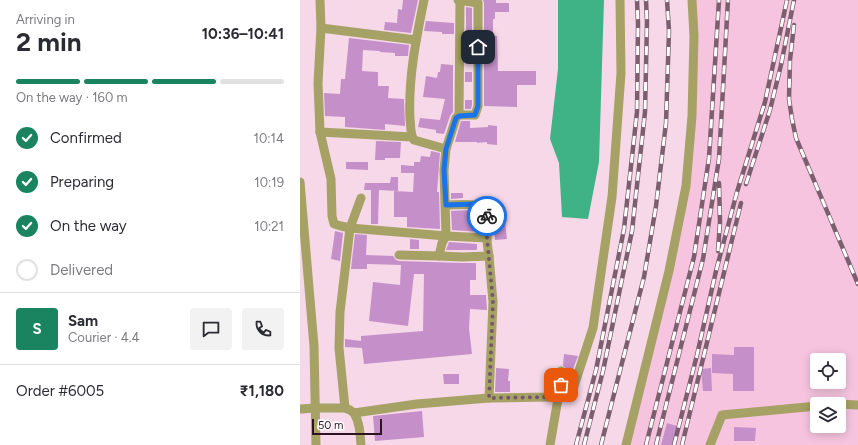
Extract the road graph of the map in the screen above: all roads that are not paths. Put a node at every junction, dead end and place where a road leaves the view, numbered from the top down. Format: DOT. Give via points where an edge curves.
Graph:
graph roads {
  1 [pos="320,0"];
  2 [pos="424,0"];
  3 [pos="459,0"];
  4 [pos="620,0"];
  5 [pos="692,0"];
  6 [pos="478,2"];
  7 [pos="321,28"];
  8 [pos="416,40"];
  9 [pos="459,116"];
  10 [pos="320,132"];
  11 [pos="412,137"];
  12 [pos="446,149"];
  13 [pos="300,182"];
  14 [pos="361,198"];
  15 [pos="446,205"];
  16 [pos="350,228"];
  17 [pos="446,236"];
  18 [pos="487,238"];
  19 [pos="399,255"];
  20 [pos="440,256"];
  21 [pos="489,256"];
  22 [pos="561,371"];
  23 [pos="560,389"];
  24 [pos="489,398"];
  25 [pos="846,404"];
  26 [pos="858,405"];
  27 [pos="810,407"];
  28 [pos="315,408"];
  29 [pos="345,408"];
  30 [pos="301,410"];
  31 [pos="354,413"];
  32 [pos="316,445"];
  33 [pos="361,445"];
  34 [pos="550,445"];
  35 [pos="626,445"];
  36 [pos="710,445"];
  1 -- 7 [label="street"];
  2 -- 8 [label="street"];
  3 -- 6 [label="street"];
  3 -- 9 [label="street"];
  4 -- 23 [label="street" via="621,73 612,197 593,328 574,386"];
  5 -- 35 [label="street" via="692,116 686,186 670,271"];
  6 -- 9 [label="street" via="478,106 475,115"];
  7 -- 8 [label="street"];
  7 -- 10 [label="street" via="318,83"];
  8 -- 11 [label="street" via="411,75"];
  9 -- 12 [label="street" via="456,118"];
  10 -- 11 [label="street"];
  10 -- 16 [label="street" via="331,179 334,224"];
  11 -- 12 [label="street" via="414,140"];
  12 -- 15 [label="street"];
  13 -- 28 [label="street" via="314,346"];
  14 -- 16 [label="street"];
  15 -- 17 [label="street"];
  15 -- 18 [label="street" via="476,204 484,208 488,218"];
  16 -- 17 [label="street"];
  16 -- 29 [label="street" via="339,330"];
  17 -- 18 [label="street"];
  17 -- 20 [label="street"];
  18 -- 21 [label="street"];
  19 -- 20 [label="street"];
  20 -- 21 [label="street"];
  21 -- 24 [label="street" via="493,302"];
  22 -- 23 [label="street"];
  23 -- 24 [label="street" via="548,397"];
  23 -- 34 [label="street"];
  24 -- 31 [label="street"];
  25 -- 26 [label="street"];
  27 -- 36 [label="street" via="722,415"];
  28 -- 29 [label="street"];
  28 -- 30 [label="street"];
  28 -- 32 [label="street"];
  29 -- 31 [label="street"];
  31 -- 33 [label="street"];
}
